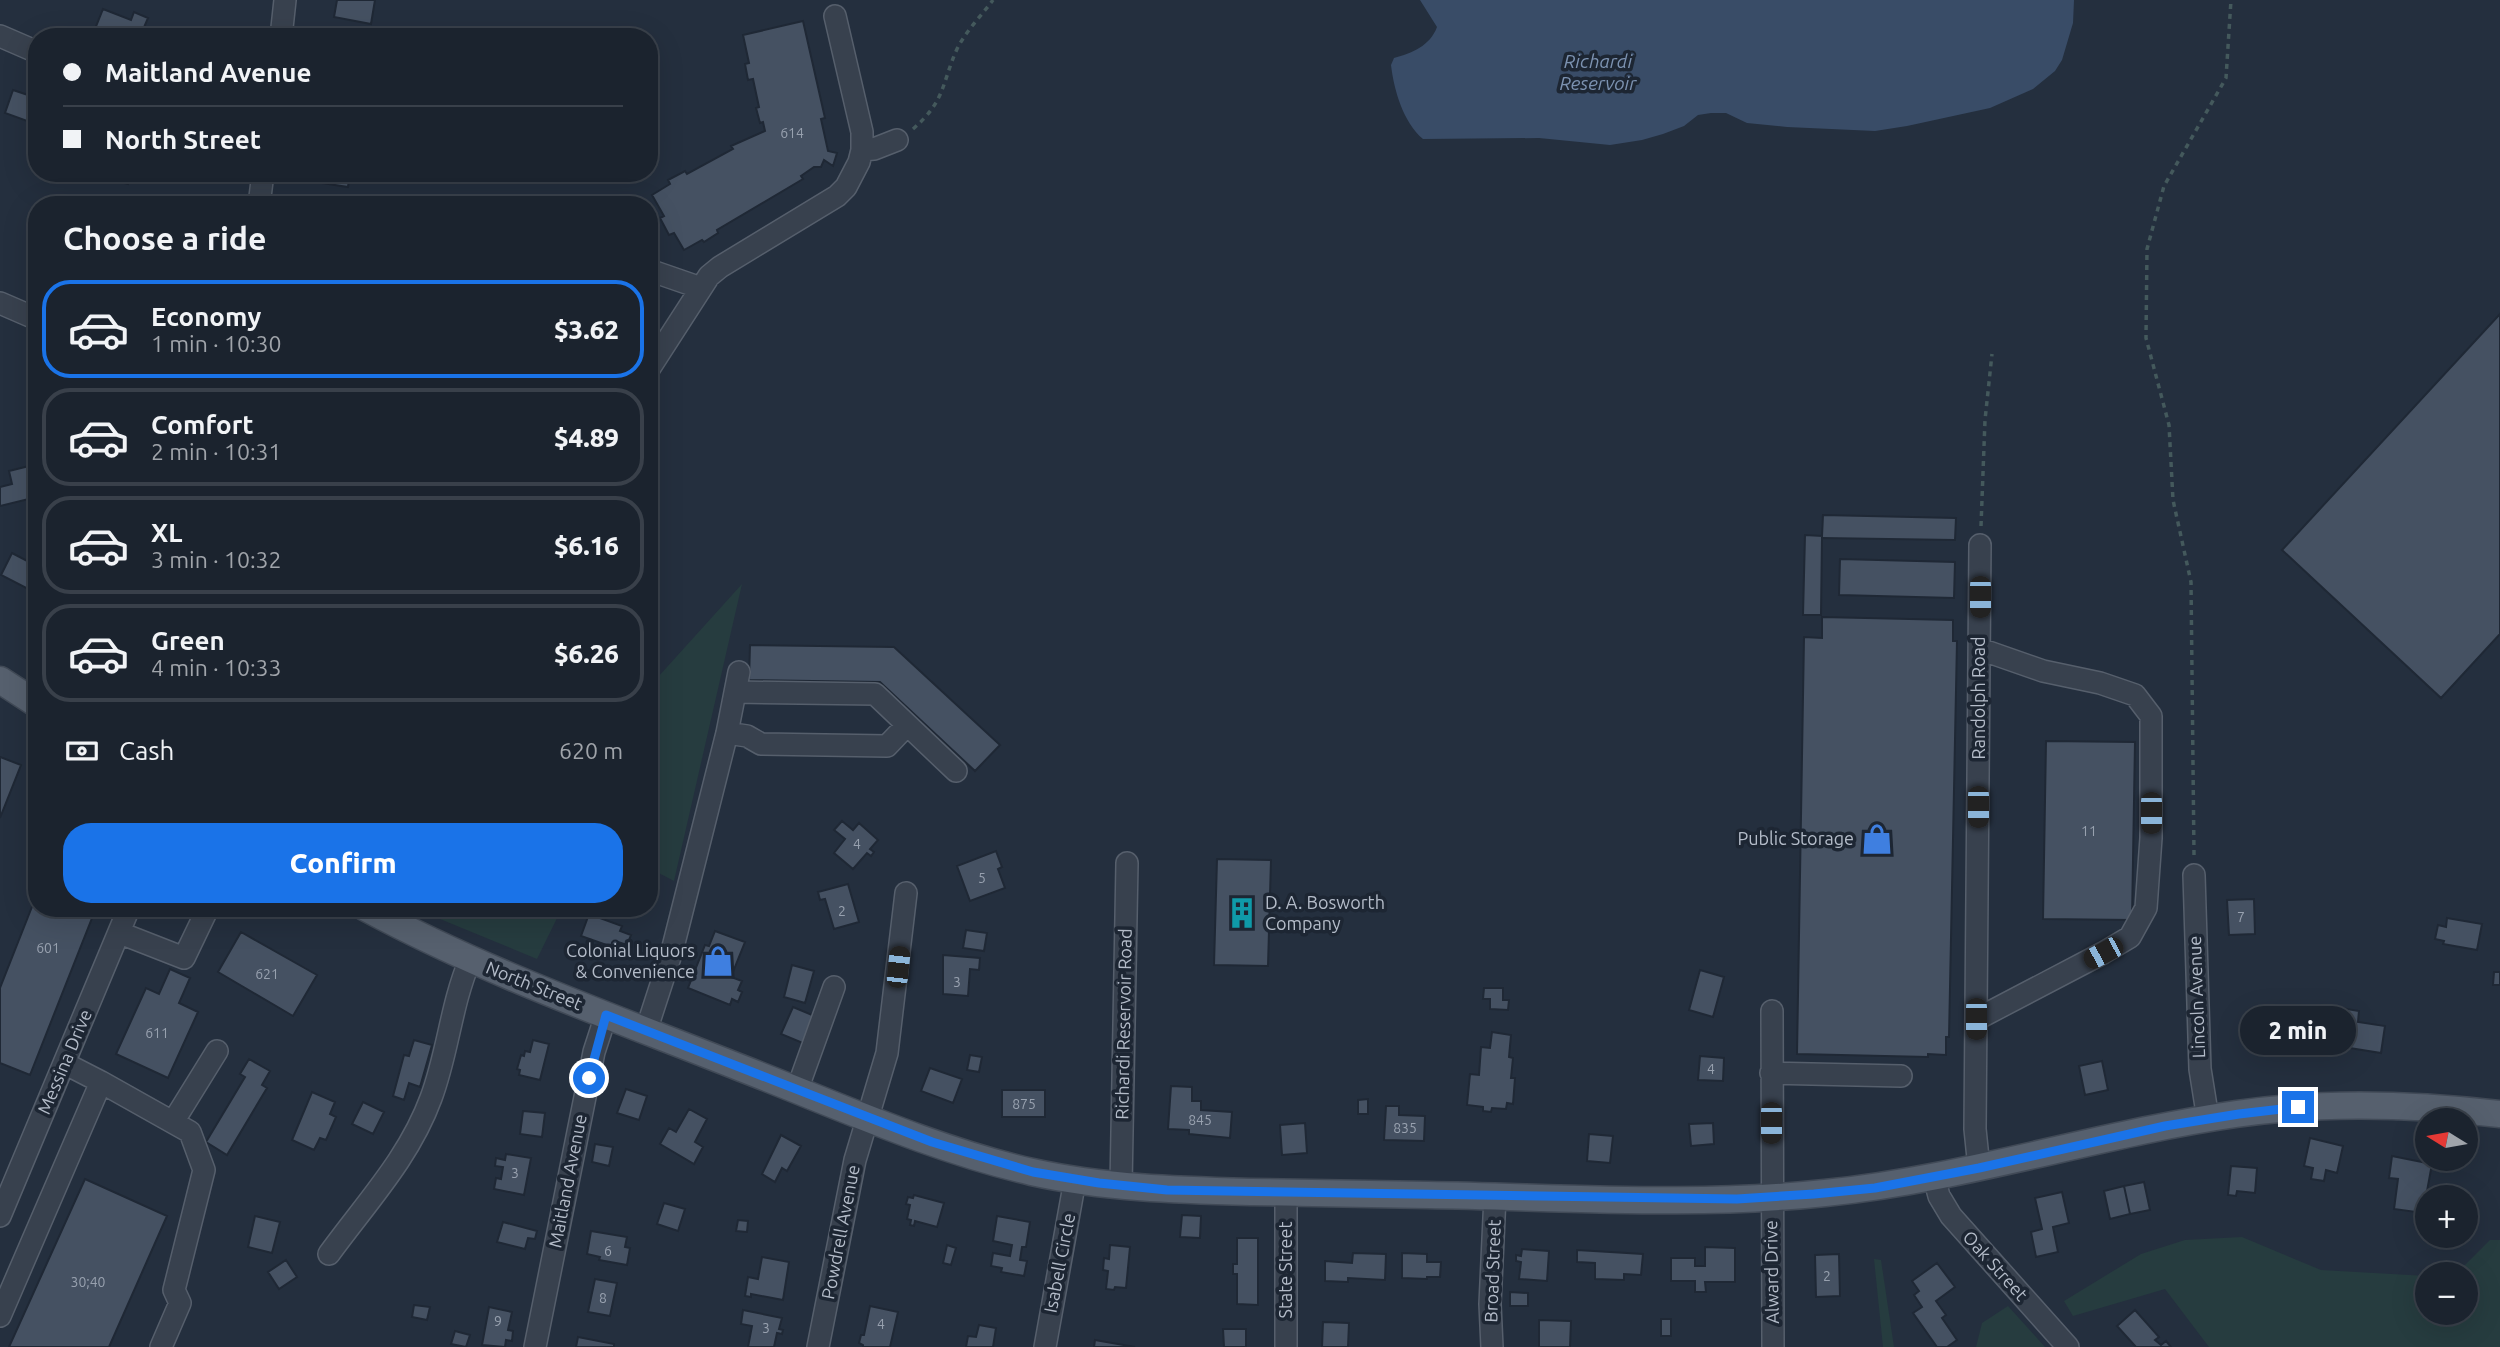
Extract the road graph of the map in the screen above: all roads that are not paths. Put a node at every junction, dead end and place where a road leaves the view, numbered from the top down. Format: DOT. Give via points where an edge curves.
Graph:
graph roads {
  1 [pos="285,0"];
  2 [pos="835,16"];
  3 [pos="282,28"];
  4 [pos="0,36"];
  5 [pos="28,48"];
  6 [pos="897,140"];
  7 [pos="862,150"];
  8 [pos="658,273"];
  9 [pos="701,288"];
  10 [pos="0,303"];
  11 [pos="28,316"];
  12 [pos="658,355"];
  13 [pos="1980,545"];
  14 [pos="1980,649"];
  15 [pos="0,680"];
  16 [pos="28,698"];
  17 [pos="907,724"];
  18 [pos="727,733"];
  19 [pos="956,771"];
  20 [pos="1127,863"];
  21 [pos="2194,875"];
  22 [pos="906,893"];
  23 [pos="126,917"];
  24 [pos="204,917"];
  25 [pos="383,917"];
  26 [pos="120,933"];
  27 [pos="470,960"];
  28 [pos="834,987"];
  29 [pos="1772,1011"];
  30 [pos="606,1015"];
  31 [pos="1976,1019"];
  32 [pos="646,1031"];
  33 [pos="217,1051"];
  34 [pos="64,1063"];
  35 [pos="1771,1073"];
  36 [pos="1901,1076"];
  37 [pos="101,1082"];
  38 [pos="797,1090"];
  39 [pos="2500,1114"];
  40 [pos="867,1117"];
  41 [pos="2208,1119"];
  42 [pos="173,1122"];
  43 [pos="1979,1168"];
  44 [pos="1934,1177"];
  45 [pos="1075,1180"];
  46 [pos="1121,1186"];
  47 [pos="1286,1192"];
  48 [pos="1495,1196"];
  49 [pos="1771,1198"];
  50 [pos="1,1211"];
  51 [pos="329,1254"];
  52 [pos="0,1316"];
  53 [pos="161,1347"];
  54 [pos="535,1347"];
  55 [pos="818,1347"];
  56 [pos="1045,1347"];
  57 [pos="1286,1347"];
  58 [pos="1492,1347"];
  59 [pos="1773,1347"];
  60 [pos="2068,1347"];
  1 -- 3 [label="street"];
  2 -- 7 [label="street" via="862,132"];
  4 -- 5 [label="street"];
  6 -- 7 [label="street"];
  7 -- 9 [label="street" via="853,175 837,196 720,267"];
  8 -- 9 [label="street"];
  9 -- 12 [label="street"];
  10 -- 11 [label="street"];
  13 -- 14 [label="street, Randolph Road"];
  14 -- 31 [label="street, Randolph Road"];
  14 -- 31 [label="street" via="2135,695 2151,716 2151,838 2146,908 2130,937"];
  15 -- 16 [label="main road"];
  17 -- 18 [label="street" via="887,746 761,744"];
  17 -- 18 [label="street" via="875,694 737,682"];
  17 -- 19 [label="street"];
  18 -- 32 [label="street" via="672,951"];
  20 -- 46 [label="street, Richardi Reservoir Road"];
  21 -- 41 [label="street, Lincoln Avenue" via="2200,1069"];
  22 -- 40 [label="street, Powdrell Avenue" via="887,1053"];
  23 -- 26 [label="street, Messina Drive"];
  24 -- 26 [label="street" via="184,958"];
  25 -- 27 [label="main road, North Street"];
  26 -- 34 [label="street, Messina Drive"];
  27 -- 30 [label="main road, North Street"];
  27 -- 51 [label="street" via="442,1067 421,1124 389,1176"];
  28 -- 38 [label="street"];
  29 -- 35 [label="street, Alward Drive"];
  30 -- 32 [label="main road, North Street"];
  30 -- 54 [label="street, Maitland Avenue" via="594,1052"];
  31 -- 43 [label="street, Randolph Road"];
  32 -- 38 [label="main road, North Street"];
  33 -- 42 [label="street"];
  34 -- 37 [label="street"];
  34 -- 50 [label="street, Messina Drive"];
  35 -- 36 [label="street"];
  35 -- 49 [label="street, Alward Drive"];
  37 -- 42 [label="street"];
  37 -- 52 [label="street"];
  38 -- 40 [label="main road, North Street"];
  39 -- 41 [label="main road, North Street" via="2352,1105"];
  40 -- 45 [label="main road, North Street" via="980,1158"];
  40 -- 55 [label="street, Powdrell Avenue"];
  41 -- 43 [label="main road, North Street"];
  42 -- 53 [label="street" via="190,1132 204,1170 174,1290 180,1303"];
  43 -- 44 [label="main road, North Street"];
  44 -- 49 [label="main road, North Street"];
  44 -- 60 [label="street, Oak Street" via="1951,1216"];
  45 -- 46 [label="main road, North Street"];
  45 -- 56 [label="street, Isabell Circle"];
  46 -- 47 [label="main road, North Street"];
  47 -- 48 [label="main road, North Street"];
  47 -- 57 [label="street, State Street"];
  48 -- 49 [label="main road, North Street"];
  48 -- 58 [label="street, Broad Street"];
  49 -- 59 [label="street, Alward Drive"];
}
